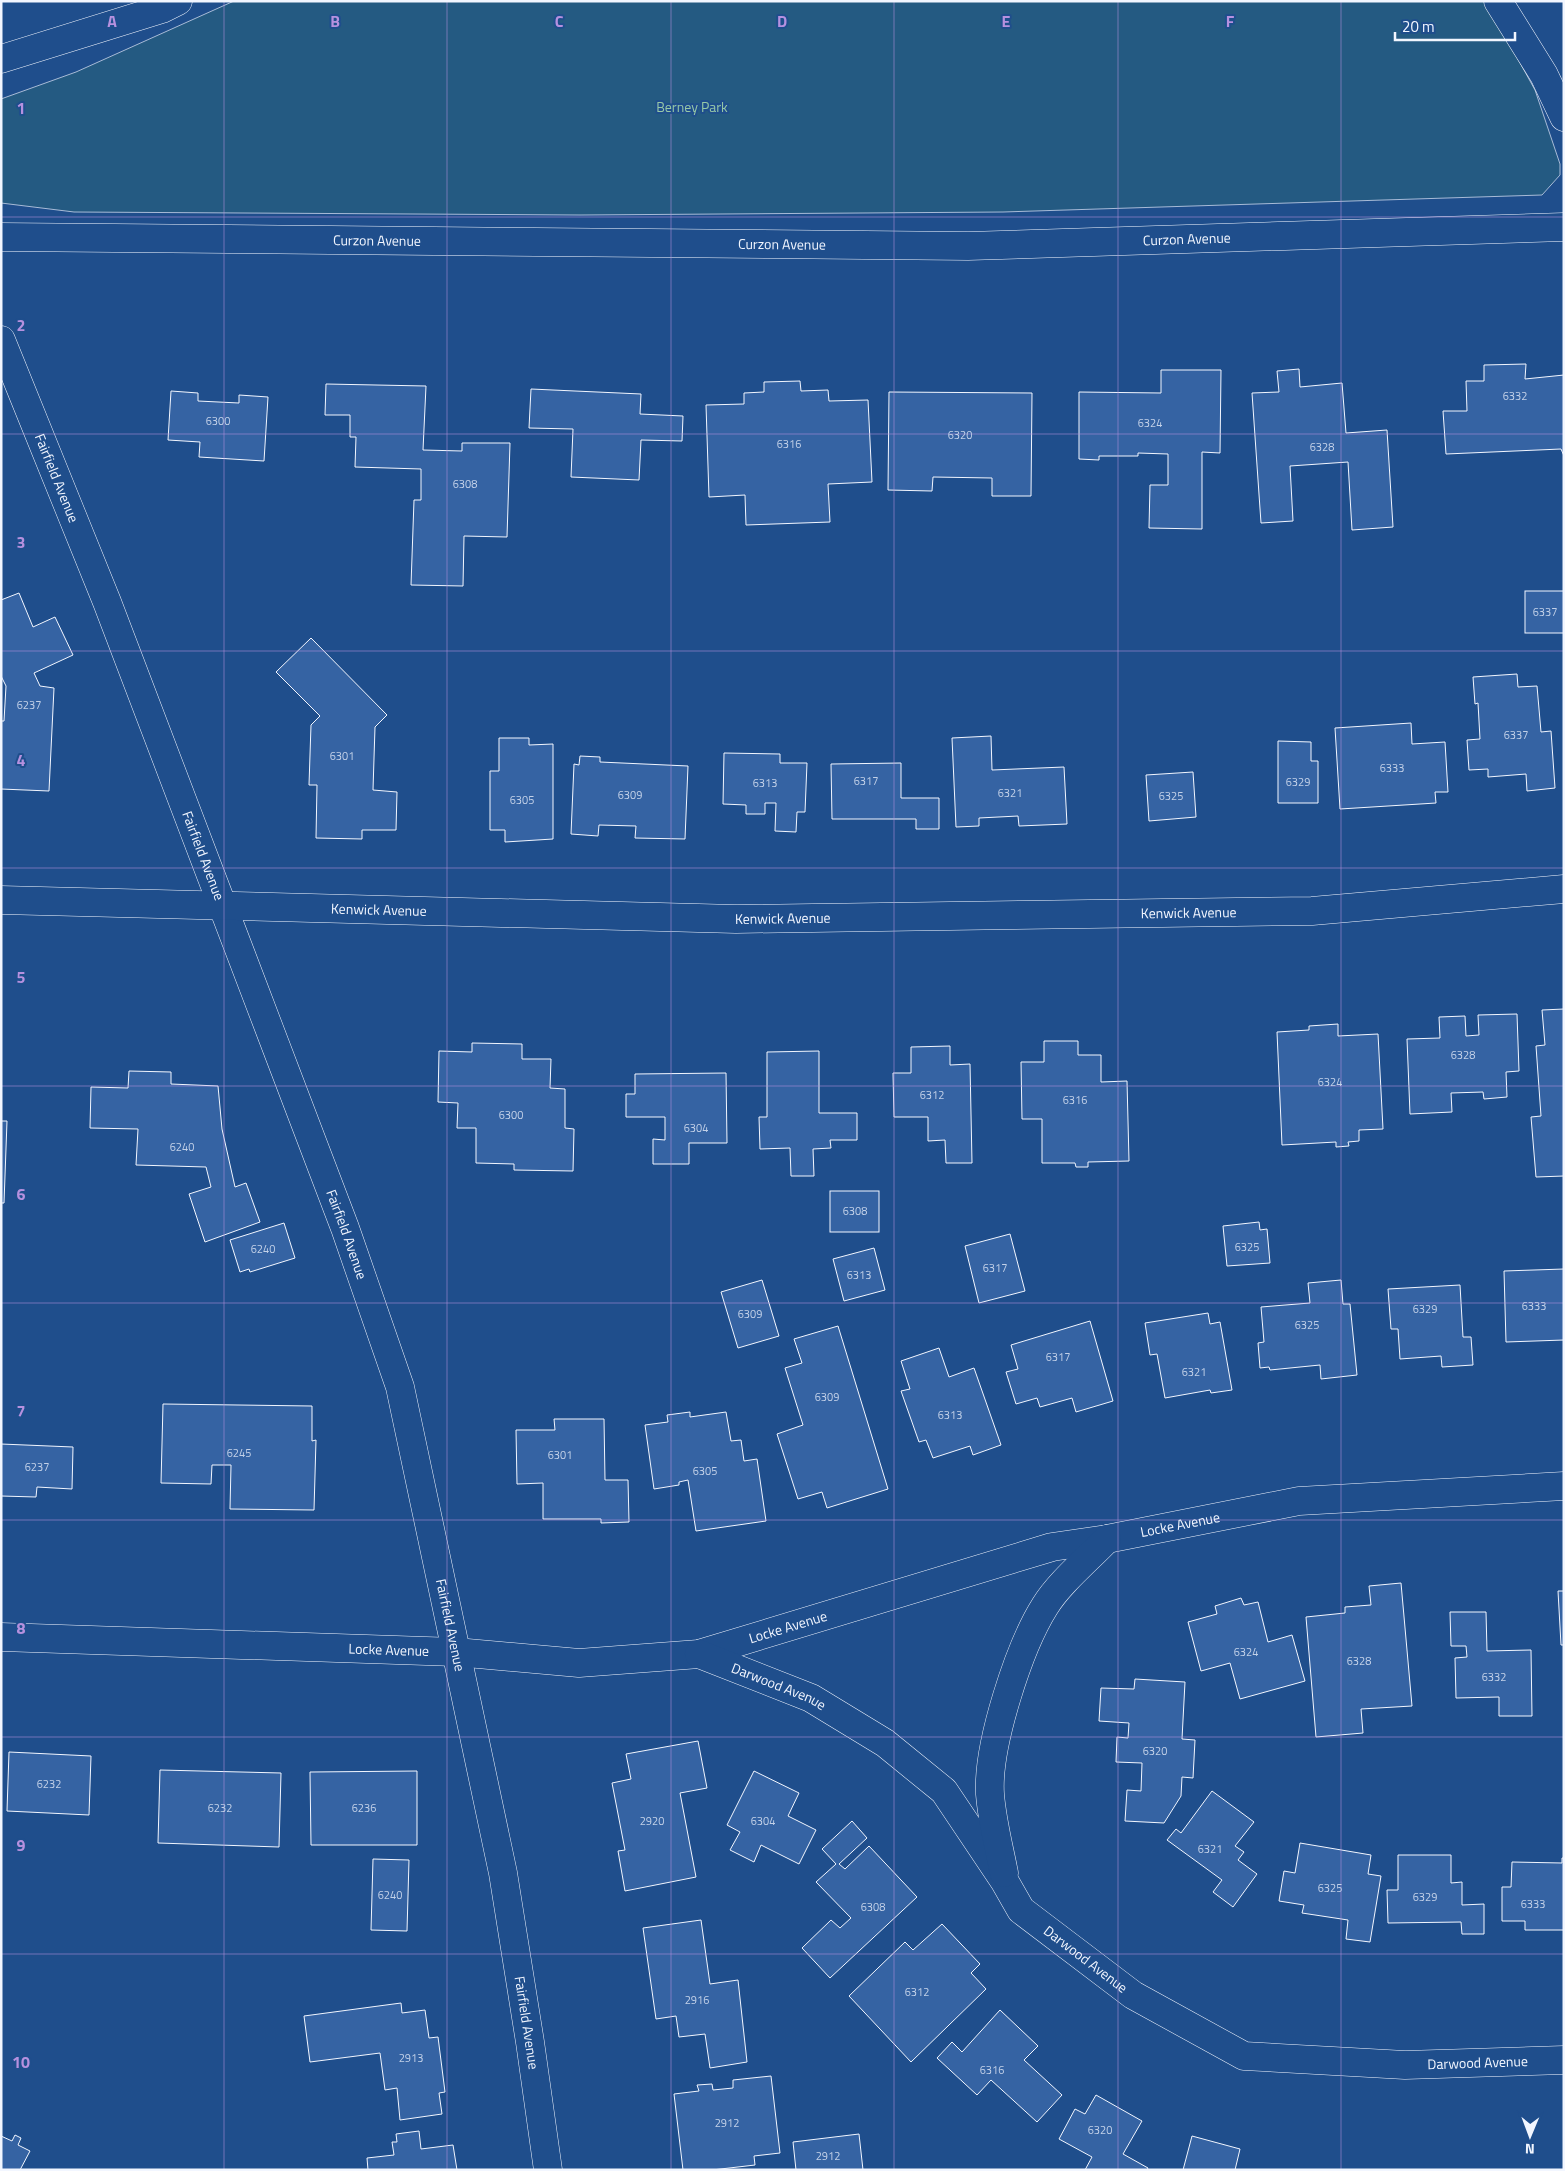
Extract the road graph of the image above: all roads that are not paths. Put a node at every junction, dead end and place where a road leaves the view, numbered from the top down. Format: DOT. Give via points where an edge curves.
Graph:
graph roads {
  1 [pos="178,1"];
  2 [pos="1498,1"];
  3 [pos="1,59"];
  4 [pos="1564,117"];
  5 [pos="1564,227"];
  6 [pos="1,237"];
  7 [pos="1,340"];
  8 [pos="1564,889"];
  9 [pos="1,900"];
  10 [pos="222,906"];
  11 [pos="1564,1486"];
  12 [pos="1108,1539"];
  13 [pos="1,1637"];
  14 [pos="456,1652"];
  15 [pos="699,1654"];
  16 [pos="1005,1882"];
  17 [pos="1564,2060"];
  18 [pos="548,2170"];
  1 -- 3 [label="street" via="162,9"];
  2 -- 4 [label="street" via="1544,75"];
  5 -- 6 [label="street, Curzon Avenue" via="968,246"];
  7 -- 10 [label="street, Fairfield Avenue" via="108,602"];
  8 -- 10 [label="street, Kenwick Avenue" via="1312,911 746,918"];
  9 -- 10 [label="street, Kenwick Avenue"];
  10 -- 14 [label="street, Fairfield Avenue" via="345,1228 400,1387"];
  11 -- 12 [label="street, Locke Avenue" via="1299,1501"];
  12 -- 15 [label="street, Locke Avenue" via="1052,1547"];
  12 -- 16 [label="street" via="1045,1605 1024,1650 996,1733 990,1793"];
  13 -- 14 [label="street, Locke Avenue"];
  14 -- 15 [label="street, Locke Avenue" via="579,1663"];
  14 -- 18 [label="street, Fairfield Avenue" via="503,1873"];
  15 -- 16 [label="street, Darwood Avenue" via="810,1698 885,1743 944,1791"];
  16 -- 17 [label="street, Darwood Avenue" via="1021,1910 1133,1995 1244,2056 1405,2066"];
}
